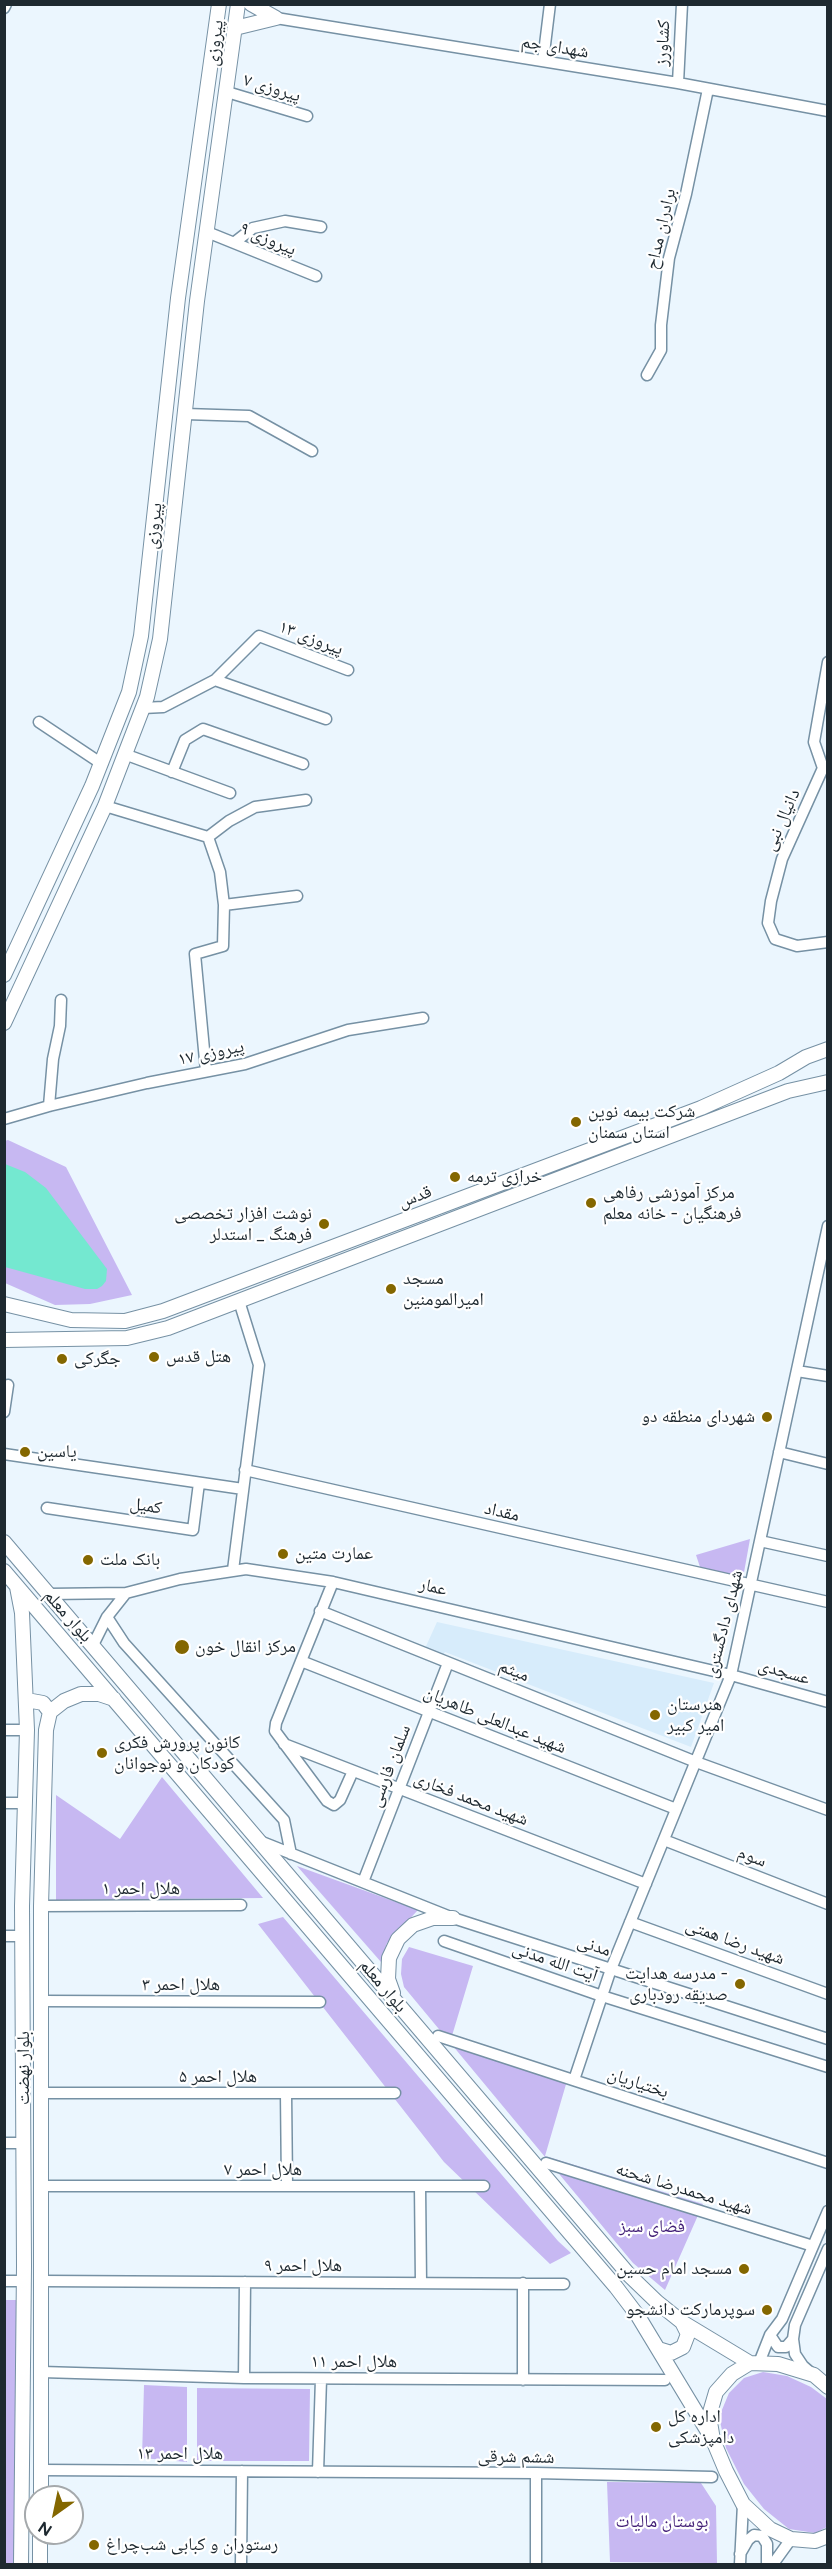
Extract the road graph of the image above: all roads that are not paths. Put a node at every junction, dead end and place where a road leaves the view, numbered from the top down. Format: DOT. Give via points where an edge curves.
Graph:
graph roads {
  1 [pos="219,4"];
  2 [pos="238,4"];
  3 [pos="251,4"];
  4 [pos="550,4"];
  5 [pos="682,4"];
  6 [pos="276,18"];
  7 [pos="235,28"];
  8 [pos="543,61"];
  9 [pos="678,83"];
  10 [pos="708,89"];
  11 [pos="227,92"];
  12 [pos="828,111"];
  13 [pos="307,116"];
  14 [pos="321,227"];
  15 [pos="207,232"];
  16 [pos="235,242"];
  17 [pos="316,276"];
  18 [pos="647,375"];
  19 [pos="184,414"];
  20 [pos="312,452"];
  21 [pos="158,486"];
  22 [pos="176,488"];
  23 [pos="828,662"];
  24 [pos="348,670"];
  25 [pos="215,680"];
  26 [pos="826,680"];
  27 [pos="143,708"];
  28 [pos="326,719"];
  29 [pos="39,722"];
  30 [pos="126,755"];
  31 [pos="102,764"];
  32 [pos="303,764"];
  33 [pos="172,772"];
  34 [pos="230,793"];
  35 [pos="306,800"];
  36 [pos="105,807"];
  37 [pos="208,837"];
  38 [pos="297,896"];
  39 [pos="224,905"];
  40 [pos="828,942"];
  41 [pos="4,975"];
  42 [pos="61,1000"];
  43 [pos="423,1018"];
  44 [pos="4,1023"];
  45 [pos="828,1049"];
  46 [pos="806,1057"];
  47 [pos="206,1071"];
  48 [pos="825,1083"];
  49 [pos="49,1106"];
  50 [pos="4,1119"];
  51 [pos="828,1226"];
  52 [pos="239,1301"];
  53 [pos="4,1304"];
  54 [pos="4,1340"];
  55 [pos="797,1371"];
  56 [pos="828,1376"];
  57 [pos="8,1385"];
  58 [pos="4,1412"];
  59 [pos="779,1452"];
  60 [pos="4,1454"];
  61 [pos="828,1464"];
  62 [pos="245,1470"];
  63 [pos="199,1483"];
  64 [pos="243,1489"];
  65 [pos="47,1508"];
  66 [pos="760,1541"];
  67 [pos="4,1542"];
  68 [pos="828,1556"];
  69 [pos="4,1570"];
  70 [pos="233,1570"];
  71 [pos="333,1582"];
  72 [pos="16,1585"];
  73 [pos="751,1586"];
  74 [pos="126,1593"];
  75 [pos="49,1594"];
  76 [pos="828,1602"];
  77 [pos="320,1611"];
  78 [pos="107,1617"];
  79 [pos="93,1645"];
  80 [pos="301,1661"];
  81 [pos="448,1663"];
  82 [pos="731,1675"];
  83 [pos="117,1699"];
  84 [pos="828,1702"];
  85 [pos="27,1703"];
  86 [pos="429,1711"];
  87 [pos="50,1712"];
  88 [pos="4,1730"];
  89 [pos="27,1730"];
  90 [pos="284,1744"];
  91 [pos="696,1762"];
  92 [pos="353,1771"];
  93 [pos="398,1789"];
  94 [pos="4,1803"];
  95 [pos="25,1803"];
  96 [pos="676,1809"];
  97 [pos="828,1810"];
  98 [pos="664,1840"];
  99 [pos="262,1842"];
  100 [pos="291,1854"];
  101 [pos="363,1882"];
  102 [pos="646,1884"];
  103 [pos="828,1904"];
  104 [pos="241,1905"];
  105 [pos="41,1906"];
  106 [pos="453,1918"];
  107 [pos="630,1922"];
  108 [pos="4,1936"];
  109 [pos="22,1936"];
  110 [pos="444,1941"];
  111 [pos="611,1969"];
  112 [pos="828,1994"];
  113 [pos="602,1996"];
  114 [pos="394,1998"];
  115 [pos="41,2001"];
  116 [pos="320,2002"];
  117 [pos="438,2036"];
  118 [pos="828,2039"];
  119 [pos="828,2067"];
  120 [pos="574,2080"];
  121 [pos="42,2093"];
  122 [pos="286,2093"];
  123 [pos="395,2093"];
  124 [pos="4,2143"];
  125 [pos="23,2143"];
  126 [pos="546,2163"];
  127 [pos="828,2163"];
  128 [pos="42,2186"];
  129 [pos="287,2186"];
  130 [pos="484,2186"];
  131 [pos="420,2187"];
  132 [pos="828,2211"];
  133 [pos="813,2246"];
  134 [pos="828,2249"];
  135 [pos="824,2267"];
  136 [pos="4,2281"];
  137 [pos="24,2281"];
  138 [pos="43,2281"];
  139 [pos="245,2282"];
  140 [pos="421,2283"];
  141 [pos="523,2283"];
  142 [pos="564,2283"];
  143 [pos="682,2322"];
  144 [pos="770,2334"];
  145 [pos="793,2339"];
  146 [pos="658,2349"];
  147 [pos="754,2363"];
  148 [pos="42,2372"];
  149 [pos="814,2376"];
  150 [pos="244,2378"];
  151 [pos="321,2379"];
  152 [pos="523,2380"];
  153 [pos="665,2380"];
  154 [pos="828,2387"];
  155 [pos="714,2440"];
  156 [pos="41,2470"];
  157 [pos="242,2471"];
  158 [pos="318,2472"];
  159 [pos="536,2473"];
  160 [pos="712,2477"];
  161 [pos="41,2485"];
  162 [pos="743,2504"];
  163 [pos="22,2512"];
  164 [pos="791,2540"];
  165 [pos="823,2540"];
  166 [pos="40,2545"];
  167 [pos="740,2559"];
  168 [pos="21,2565"];
  169 [pos="40,2565"];
  170 [pos="241,2565"];
  171 [pos="536,2565"];
  172 [pos="767,2565"];
  173 [pos="773,2565"];
  1 -- 21 [label="main road, پیروزی" via="178,298"];
  2 -- 7 [label="main road, پیروزی"];
  3 -- 6 [label="main road"];
  4 -- 8 [label="street"];
  5 -- 9 [label="street, کشاورز"];
  6 -- 7 [label="main road"];
  6 -- 8 [label="street, شهدای جم"];
  7 -- 11 [label="main road, پیروزی"];
  8 -- 9 [label="street, شهدای جم"];
  9 -- 10 [label="street, شهدای جم"];
  10 -- 12 [label="street, شهدای جم"];
  10 -- 18 [label="street, برادران مداح" via="669,258 661,350"];
  11 -- 13 [label="street, پیروزی ۷"];
  11 -- 15 [label="main road, پیروزی"];
  14 -- 16 [label="street" via="285,221 252,228"];
  15 -- 16 [label="street, پیروزی ۹"];
  15 -- 19 [label="main road, پیروزی"];
  16 -- 17 [label="street, پیروزی ۹"];
  19 -- 20 [label="street" via="249,416"];
  19 -- 22 [label="main road, پیروزی"];
  21 -- 22 [label="main road"];
  21 -- 31 [label="main road, پیروزی" via="141,636 129,692"];
  22 -- 27 [label="main road, پیروزی" via="160,639"];
  23 -- 26 [label="street, دانیال نبی"];
  24 -- 25 [label="street, پیروزی ۱۳" via="259,636"];
  25 -- 27 [label="street, پیروزی ۱۳" via="163,707"];
  25 -- 28 [label="street"];
  26 -- 40 [label="street, دانیال نبی" via="814,742 824,768 782,859 768,923 775,939 797,946"];
  27 -- 30 [label="main road, پیروزی"];
  29 -- 31 [label="street"];
  30 -- 33 [label="street"];
  30 -- 36 [label="main road, پیروزی"];
  31 -- 41 [label="main road, پیروزی"];
  32 -- 33 [label="street" via="203,729 185,740"];
  33 -- 34 [label="street"];
  35 -- 37 [label="street" via="255,807"];
  36 -- 37 [label="street"];
  36 -- 44 [label="main road, پیروزی"];
  37 -- 39 [label="street" via="220,872"];
  38 -- 39 [label="street"];
  39 -- 47 [label="street" via="223,946 195,954"];
  42 -- 49 [label="street"];
  43 -- 47 [label="street, پیروزی ۱۷" via="348,1030 245,1064"];
  45 -- 46 [label="main road, قدس"];
  46 -- 48 [label="main road" via="801,1066 802,1078"];
  46 -- 53 [label="main road, قدس" via="779,1074 700,1108 163,1311 125,1321 71,1320"];
  47 -- 49 [label="street, پیروزی ۱۷"];
  48 -- 52 [label="main road, قدس" via="788,1091"];
  49 -- 50 [label="street, پیروزی ۱۷"];
  51 -- 55 [label="street, شهدای دادگستری"];
  52 -- 54 [label="main road, قدس" via="168,1328 127,1338"];
  52 -- 62 [label="street" via="259,1365"];
  55 -- 56 [label="street"];
  55 -- 59 [label="street, شهدای دادگستری"];
  57 -- 58 [label="street"];
  59 -- 61 [label="street"];
  59 -- 66 [label="street, شهدای دادگستری"];
  60 -- 63 [label="street"];
  62 -- 64 [label="street"];
  62 -- 73 [label="street, مقداد"];
  63 -- 64 [label="street"];
  63 -- 65 [label="street, کمیل" via="193,1530"];
  64 -- 70 [label="street"];
  66 -- 68 [label="street"];
  66 -- 73 [label="street, شهدای دادگستری"];
  67 -- 75 [label="main road, بلوار معلم"];
  69 -- 72 [label="main road, بلوار معلم"];
  70 -- 71 [label="street, عمار"];
  70 -- 74 [label="street, عمار"];
  71 -- 77 [label="street"];
  71 -- 82 [label="street, عمار"];
  72 -- 83 [label="main road, بلوار معلم"];
  72 -- 85 [label="main road, بلوار نهضت" via="22,1613"];
  73 -- 76 [label="street, مقداد"];
  73 -- 82 [label="street, شهدای دادگستری"];
  74 -- 75 [label="street, عمار"];
  74 -- 78 [label="street"];
  75 -- 79 [label="main road, بلوار معلم"];
  77 -- 80 [label="street"];
  77 -- 81 [label="street, میثم"];
  78 -- 79 [label="street"];
  78 -- 100 [label="street" via="124,1643 284,1820"];
  79 -- 99 [label="main road, بلوار معلم"];
  80 -- 86 [label="street, شهید عبدالعلی طاهریان"];
  80 -- 90 [label="street" via="276,1724 277,1736"];
  81 -- 86 [label="street, سلمان فارسی"];
  81 -- 91 [label="street, میثم"];
  82 -- 84 [label="street, عسجدی"];
  82 -- 91 [label="street, شهدای دادگستری"];
  83 -- 87 [label="main road" via="81,1694"];
  83 -- 146 [label="main road, بلوار معلم" via="616,2287"];
  85 -- 87 [label="main road" via="43,1703"];
  85 -- 89 [label="main road, بلوار نهضت"];
  86 -- 93 [label="street, سلمان فارسی"];
  86 -- 96 [label="street, شهید عبدالعلی طاهریان"];
  87 -- 105 [label="main road, بلوار نهضت" via="46,1730"];
  88 -- 89 [label="street"];
  89 -- 95 [label="main road, بلوار نهضت"];
  90 -- 92 [label="street, شهید محمد فخاری"];
  90 -- 92 [label="street" via="334,1805"];
  91 -- 96 [label="street, شهدای دادگستری"];
  91 -- 97 [label="street, میثم"];
  92 -- 93 [label="street, شهید محمد فخاری"];
  93 -- 101 [label="street, سلمان فارسی"];
  93 -- 102 [label="street, شهید محمد فخاری"];
  94 -- 95 [label="street"];
  95 -- 109 [label="main road, بلوار نهضت"];
  96 -- 98 [label="street, شهدای دادگستری"];
  98 -- 102 [label="street, شهدای دادگستری"];
  98 -- 103 [label="street, سوم"];
  99 -- 100 [label="street, مدنی"];
  99 -- 114 [label="main road, بلوار معلم"];
  100 -- 101 [label="street, مدنی"];
  101 -- 106 [label="street, مدنی"];
  102 -- 107 [label="street, شهدای دادگستری"];
  104 -- 105 [label="street, هلال احمر ۱"];
  105 -- 115 [label="main road, بلوار نهضت"];
  106 -- 111 [label="street, مدنی"];
  106 -- 114 [label="main road" via="433,1918 413,1925 398,1940 389,1958 388,1979"];
  107 -- 111 [label="street, شهدای دادگستری"];
  107 -- 112 [label="street, شهید رضا همتی"];
  108 -- 109 [label="street"];
  109 -- 125 [label="main road, بلوار نهضت"];
  110 -- 113 [label="street, آیت الله مدنی"];
  111 -- 113 [label="street, شهدای دادگستری"];
  111 -- 118 [label="street, مدنی"];
  113 -- 119 [label="street, آیت الله مدنی"];
  113 -- 120 [label="street, شهدای دادگستری"];
  114 -- 143 [label="main road, بلوار معلم" via="630,2276"];
  115 -- 116 [label="street, هلال احمر ۳"];
  115 -- 121 [label="main road, بلوار نهضت"];
  117 -- 120 [label="street, بختیاریان"];
  120 -- 127 [label="street, بختیاریان"];
  121 -- 122 [label="street, هلال احمر ۵"];
  121 -- 128 [label="main road, بلوار نهضت"];
  122 -- 123 [label="street, هلال احمر ۵"];
  122 -- 129 [label="street"];
  124 -- 125 [label="street"];
  125 -- 137 [label="main road, بلوار نهضت"];
  126 -- 133 [label="street, شهید محمدرضا شحنه"];
  128 -- 129 [label="street, هلال احمر ۷"];
  128 -- 138 [label="main road, بلوار نهضت"];
  129 -- 131 [label="street, هلال احمر ۷"];
  130 -- 131 [label="street, هلال احمر ۷"];
  131 -- 140 [label="street"];
  132 -- 133 [label="street"];
  133 -- 144 [label="street" via="782,2319"];
  134 -- 135 [label="street"];
  135 -- 145 [label="street" via="795,2325"];
  136 -- 137 [label="street"];
  137 -- 163 [label="main road, بلوار نهضت"];
  138 -- 139 [label="street, هلال احمر ۹"];
  138 -- 148 [label="main road, بلوار نهضت"];
  139 -- 140 [label="street, هلال احمر ۹"];
  139 -- 150 [label="street"];
  140 -- 141 [label="street, هلال احمر ۹"];
  141 -- 142 [label="street, هلال احمر ۹"];
  141 -- 152 [label="street"];
  143 -- 146 [label="main road" via="688,2334 683,2348 671,2353"];
  143 -- 147 [label="main road, بلوار معلم"];
  144 -- 145 [label="street" via="778,2347 786,2347"];
  144 -- 147 [label="street"];
  145 -- 149 [label="street" via="795,2354"];
  146 -- 155 [label="main road, بلوار معلم"];
  147 -- 149 [label="main road" via="778,2364"];
  147 -- 155 [label="main road" via="732,2374 716,2392 709,2416"];
  148 -- 150 [label="street, هلال احمر ۱۱"];
  148 -- 156 [label="main road, بلوار نهضت"];
  149 -- 154 [label="main road"];
  150 -- 151 [label="street, هلال احمر ۱۱"];
  151 -- 152 [label="street, هلال احمر ۱۱"];
  151 -- 158 [label="street"];
  152 -- 153 [label="street, هلال احمر ۱۱"];
  155 -- 162 [label="main road"];
  156 -- 157 [label="street, هلال احمر ۱۳"];
  156 -- 161 [label="main road, بلوار نهضت"];
  157 -- 158 [label="street, هلال احمر ۱۳"];
  157 -- 170 [label="street"];
  158 -- 159 [label="street, ششم شرقی"];
  159 -- 160 [label="street, ششم شرقی"];
  159 -- 171 [label="street"];
  162 -- 164 [label="main road" via="770,2529"];
  162 -- 167 [label="street"];
  163 -- 168 [label="main road, بلوار نهضت"];
  164 -- 165 [label="main road"];
  164 -- 173 [label="street"];
  166 -- 169 [label="main road"];
  167 -- 172 [label="street" via="748,2540 754,2535 762,2536 767,2544"];
}
